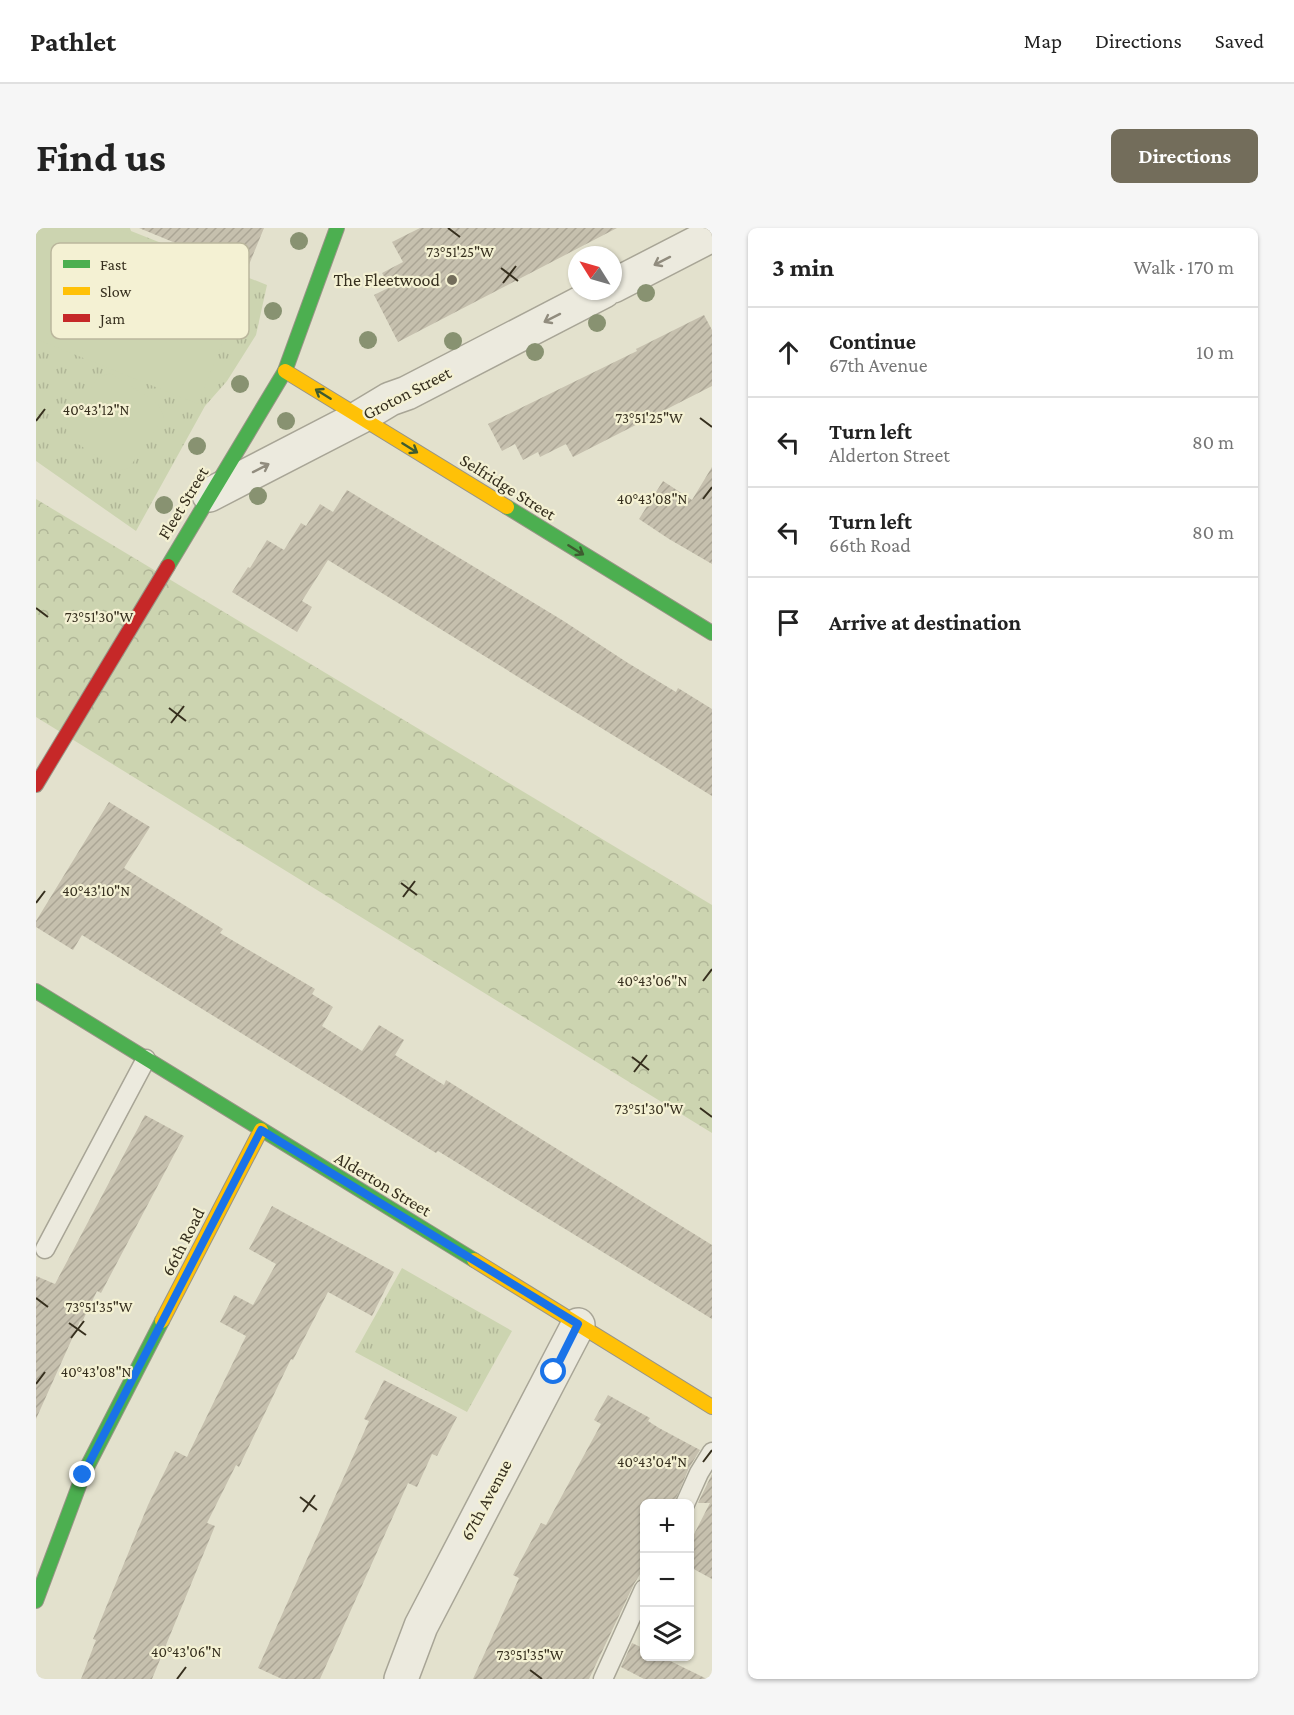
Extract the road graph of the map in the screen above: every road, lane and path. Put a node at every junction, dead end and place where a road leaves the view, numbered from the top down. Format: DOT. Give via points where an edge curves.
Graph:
graph roads {
  1 [pos="337,228"];
  2 [pos="712,235"];
  3 [pos="622,281"];
  4 [pos="587,300"];
  5 [pos="285,371"];
  6 [pos="360,417"];
  7 [pos="209,495"];
  8 [pos="712,633"];
  9 [pos="36,785"];
  10 [pos="36,991"];
  11 [pos="146,1059"];
  12 [pos="261,1130"];
  13 [pos="45,1249"];
  14 [pos="578,1324"];
  15 [pos="712,1407"];
  16 [pos="712,1452"];
  17 [pos="687,1499"];
  18 [pos="640,1600"];
  19 [pos="36,1601"];
  20 [pos="401,1679"];
  21 [pos="603,1679"];
  1 -- 5 [label="street, Fleet Street"];
  2 -- 3 [label="street, one-way"];
  4 -- 6 [label="street, Groton Street, one-way"];
  6 -- 5 [label="street, Selfridge Street, one-way"];
  5 -- 7 [label="street, Fleet Street"];
  7 -- 6 [label="street, Groton Street, one-way"];
  6 -- 8 [label="street, Selfridge Street, one-way"];
  7 -- 9 [label="street, Fleet Street"];
  10 -- 11 [label="street, Alderton Street"];
  11 -- 12 [label="street, Alderton Street"];
  11 -- 13 [label="lane"];
  12 -- 14 [label="street, Alderton Street"];
  12 -- 19 [label="street, 66th Road" via="83,1475"];
  14 -- 15 [label="street, Alderton Street"];
  14 -- 20 [label="street, 67th Avenue" via="421,1626"];
  16 -- 17 [label="lane"];
  18 -- 21 [label="lane"];
}
